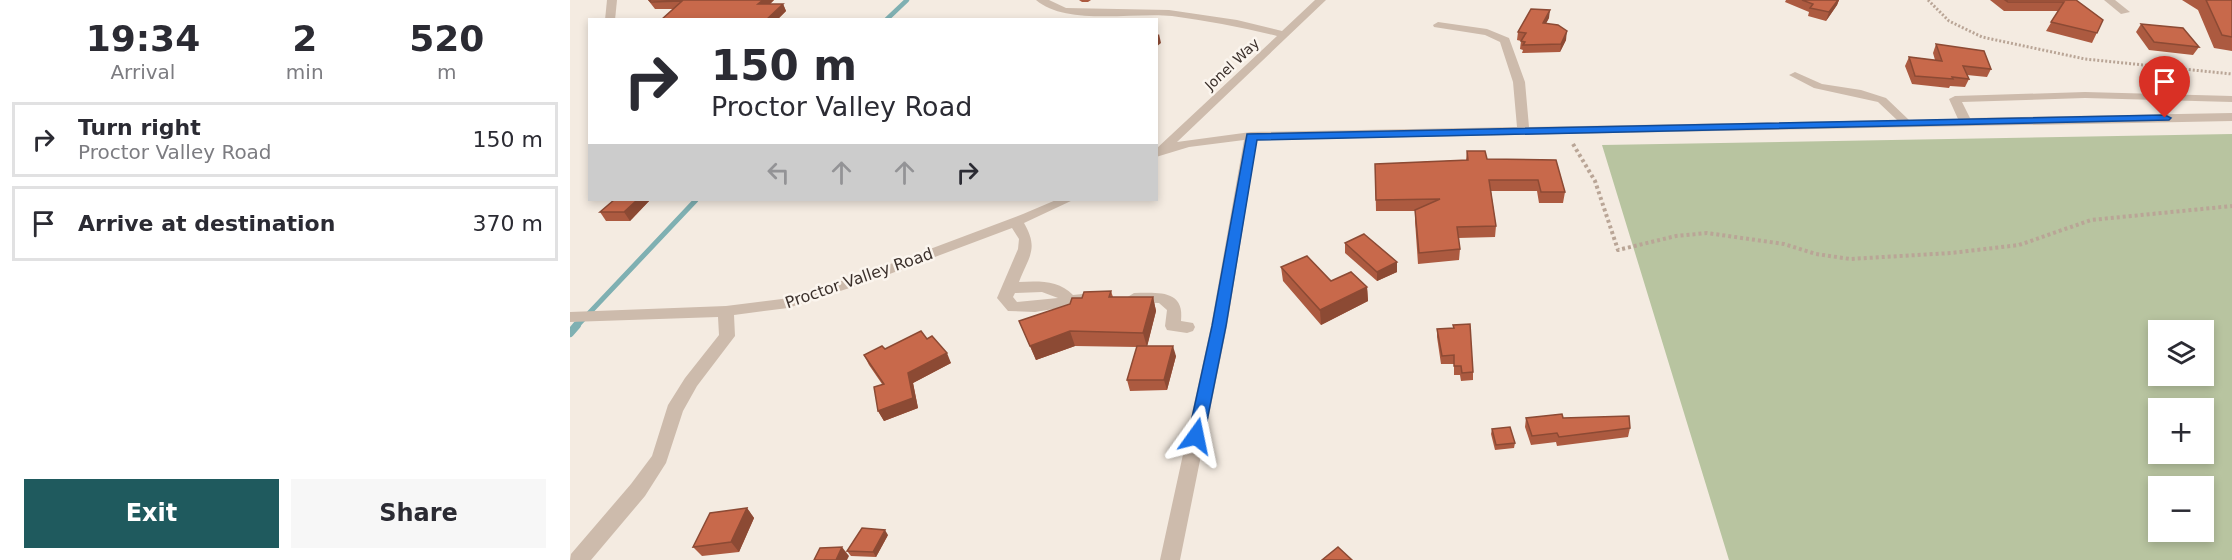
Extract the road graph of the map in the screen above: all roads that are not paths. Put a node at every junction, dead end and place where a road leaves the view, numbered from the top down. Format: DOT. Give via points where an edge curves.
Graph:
graph roads {
  1 [pos="612,0"];
  2 [pos="1041,0"];
  3 [pos="1321,0"];
  4 [pos="2109,0"];
  5 [pos="2125,12"];
  6 [pos="610,18"];
  7 [pos="1438,25"];
  8 [pos="1285,35"];
  9 [pos="1795,75"];
  10 [pos="2232,99"];
  11 [pos="2232,117"];
  12 [pos="1966,122"];
  13 [pos="1906,123"];
  14 [pos="1523,131"];
  15 [pos="1251,136"];
  16 [pos="1158,146"];
  17 [pos="1064,201"];
  18 [pos="1016,222"];
  19 [pos="1010,288"];
  20 [pos="1068,299"];
  21 [pos="726,311"];
  22 [pos="570,317"];
  23 [pos="1187,327"];
  24 [pos="578,560"];
  25 [pos="1170,560"];
  1 -- 6 [label="street"];
  2 -- 8 [label="street" via="1064,10 1169,13"];
  3 -- 8 [label="street, Jonel Way"];
  4 -- 5 [label="street"];
  7 -- 14 [label="street" via="1487,32 1505,40 1519,82"];
  8 -- 16 [label="street, Jonel Way" via="1177,137"];
  9 -- 13 [label="street" via="1829,90 1884,101"];
  10 -- 12 [label="street" via="2085,95 1955,99"];
  11 -- 12 [label="street"];
  12 -- 13 [label="street"];
  13 -- 14 [label="street"];
  14 -- 15 [label="street"];
  15 -- 16 [label="street"];
  15 -- 25 [label="street" via="1219,326"];
  17 -- 18 [label="street, Proctor Valley Road"];
  18 -- 19 [label="street" via="1026,239"];
  18 -- 21 [label="street, Proctor Valley Road" via="814,296"];
  19 -- 20 [label="street" via="1053,288 1064,292"];
  19 -- 20 [label="street" via="1005,298 1013,307 1053,306"];
  20 -- 23 [label="street" via="1163,298 1175,308 1173,326"];
  21 -- 22 [label="street, Proctor Valley Road"];
  21 -- 24 [label="street" via="727,336 674,410 660,458"];
}
